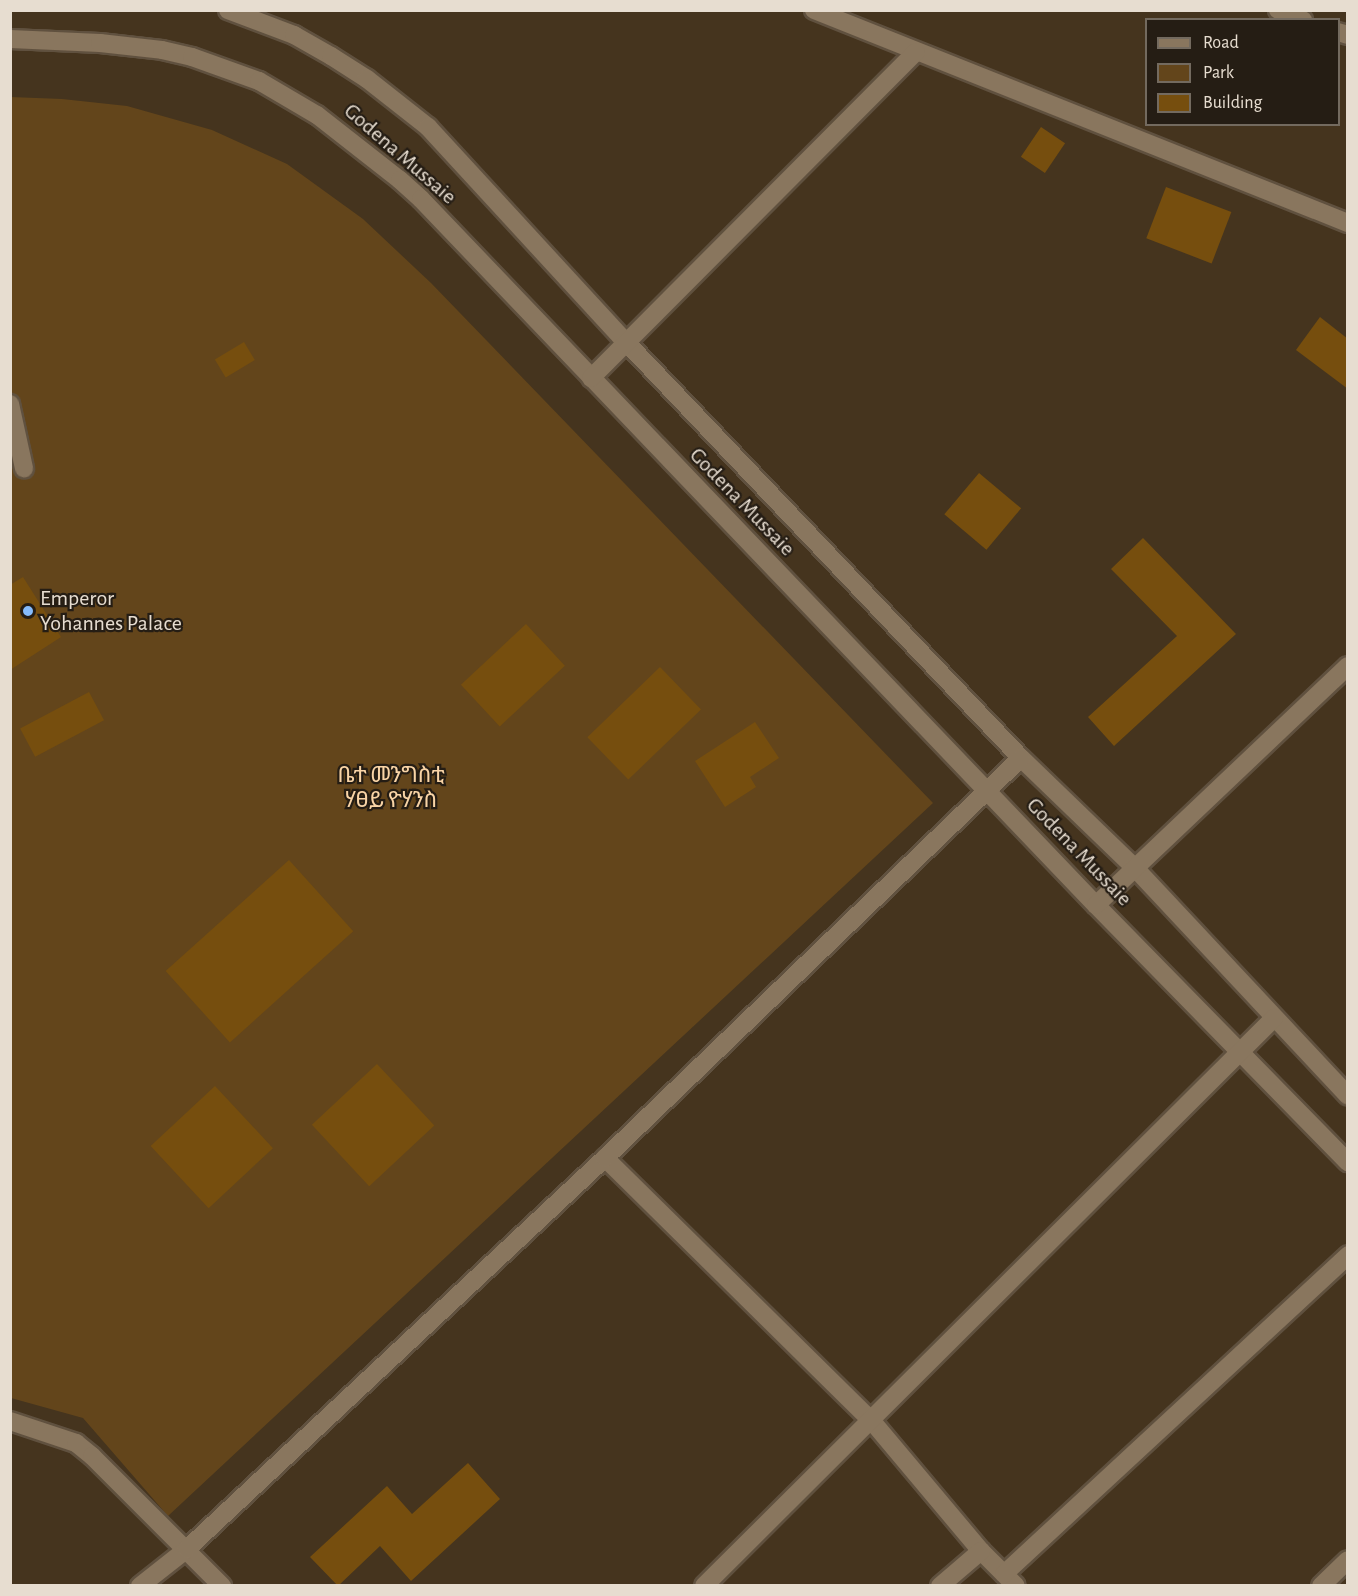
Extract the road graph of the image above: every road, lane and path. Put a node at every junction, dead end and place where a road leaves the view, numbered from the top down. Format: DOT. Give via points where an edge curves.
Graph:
graph roads {
  1 [pos="228,10"];
  2 [pos="814,10"];
  3 [pos="1278,10"];
  4 [pos="1298,18"];
  5 [pos="10,39"];
  6 [pos="916,52"];
  7 [pos="1347,223"];
  8 [pos="627,342"];
  9 [pos="591,378"];
  10 [pos="10,404"];
  11 [pos="24,468"];
  12 [pos="1347,666"];
  13 [pos="1021,758"];
  14 [pos="987,791"];
  15 [pos="1134,867"];
  16 [pos="1095,904"];
  17 [pos="1274,1018"];
  18 [pos="1240,1052"];
  19 [pos="1347,1096"];
  20 [pos="605,1158"];
  21 [pos="1347,1162"];
  22 [pos="1347,1255"];
  23 [pos="871,1420"];
  24 [pos="10,1421"];
  25 [pos="187,1550"];
  26 [pos="981,1551"];
  27 [pos="1347,1560"];
  28 [pos="1010,1580"];
  29 [pos="140,1586"];
  30 [pos="222,1586"];
  31 [pos="704,1586"];
  32 [pos="940,1586"];
  33 [pos="1321,1586"];
  1 -- 8 [label="street, Godena Mussaie" via="294,35 404,107 428,127"];
  2 -- 6 [label="street"];
  3 -- 4 [label="street"];
  5 -- 9 [label="street, Godena Mussaie" via="162,50 259,81 287,96 345,136 421,199"];
  6 -- 7 [label="street"];
  6 -- 8 [label="street"];
  8 -- 9 [label="street"];
  8 -- 13 [label="street, Godena Mussaie"];
  9 -- 14 [label="street, Godena Mussaie"];
  10 -- 11 [label="street"];
  12 -- 15 [label="street"];
  13 -- 14 [label="street"];
  13 -- 15 [label="street, Godena Mussaie"];
  14 -- 16 [label="street, Godena Mussaie"];
  14 -- 20 [label="street"];
  15 -- 16 [label="street"];
  15 -- 17 [label="street, Godena Mussaie"];
  16 -- 18 [label="street, Godena Mussaie"];
  17 -- 18 [label="street"];
  17 -- 19 [label="street, Godena Mussaie"];
  18 -- 21 [label="street, Godena Mussaie"];
  18 -- 23 [label="street"];
  20 -- 23 [label="street"];
  20 -- 25 [label="street"];
  22 -- 28 [label="street"];
  23 -- 26 [label="street"];
  23 -- 31 [label="street"];
  24 -- 25 [label="street" via="76,1443"];
  25 -- 29 [label="street"];
  25 -- 30 [label="street"];
  26 -- 28 [label="street"];
  26 -- 32 [label="street"];
  27 -- 33 [label="street"];
}
